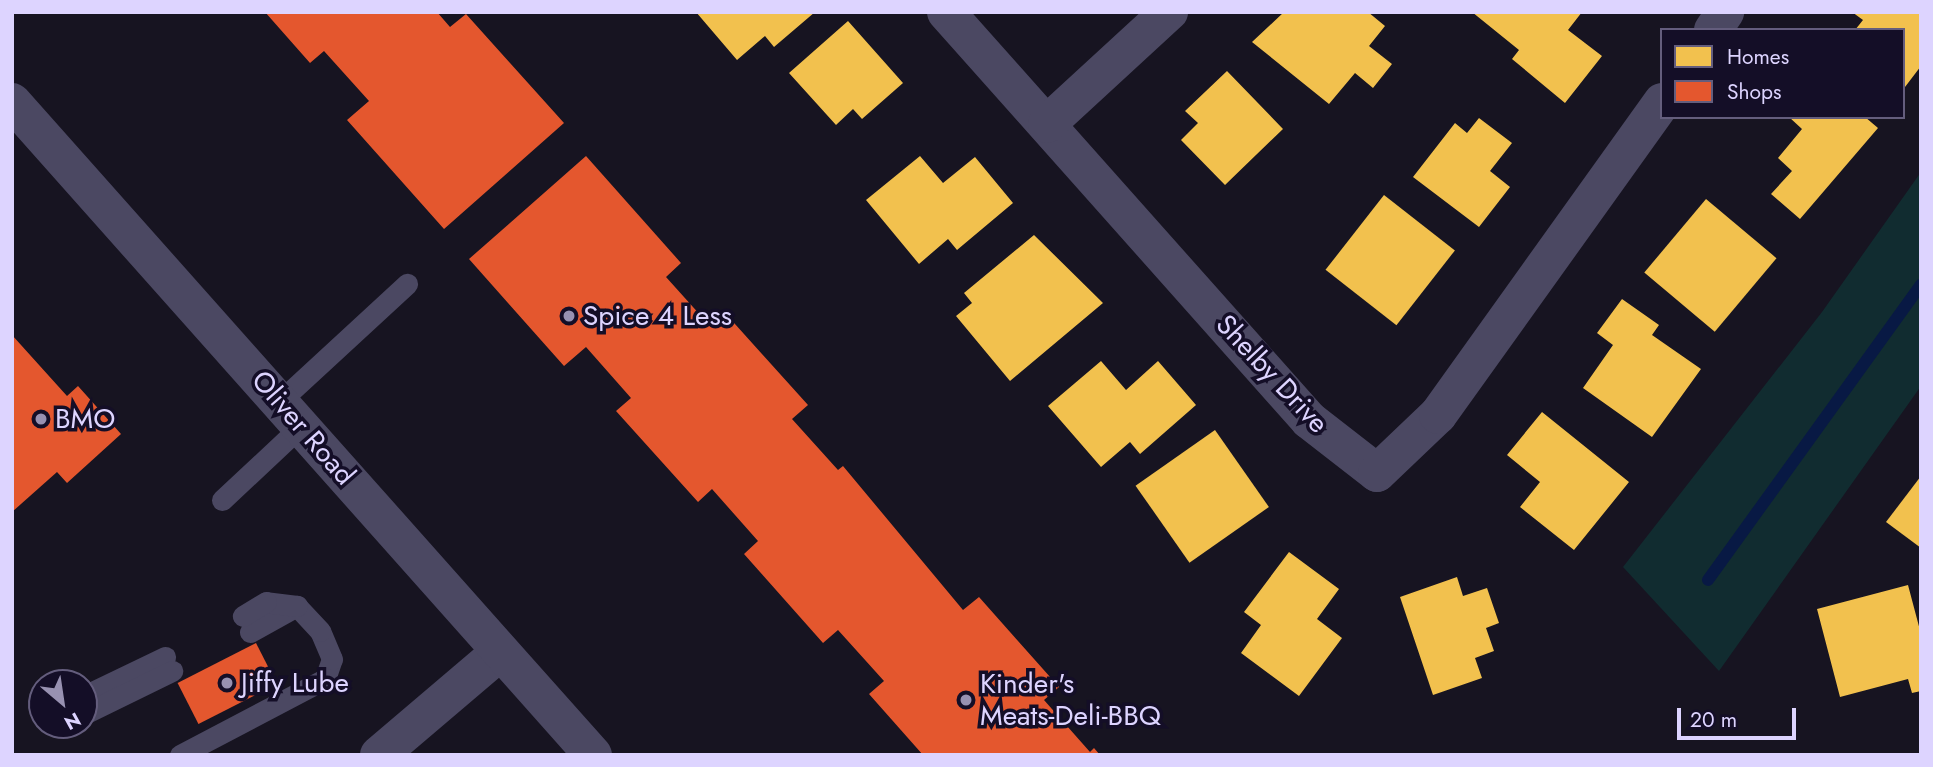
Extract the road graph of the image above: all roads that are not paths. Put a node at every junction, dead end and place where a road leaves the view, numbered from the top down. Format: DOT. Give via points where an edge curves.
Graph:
graph roads {
  1 [pos="946,12"];
  2 [pos="1169,12"];
  3 [pos="1726,12"];
  4 [pos="1714,28"];
  5 [pos="12,102"];
  6 [pos="1660,105"];
  7 [pos="1047,124"];
  8 [pos="407,284"];
  9 [pos="290,414"];
  10 [pos="222,500"];
  11 [pos="247,624"];
  12 [pos="500,652"];
  13 [pos="169,664"];
  14 [pos="98,699"];
  15 [pos="180,755"];
  16 [pos="379,755"];
  17 [pos="593,755"];
  1 -- 7 [label="street, Shelby Drive"];
  2 -- 7 [label="street"];
  3 -- 4 [label="street"];
  5 -- 9 [label="street, Oliver Road"];
  6 -- 7 [label="street, Shelby Drive" via="1438,415 1377,473 1309,419"];
  8 -- 9 [label="lane"];
  9 -- 10 [label="lane"];
  9 -- 12 [label="street, Oliver Road"];
  11 -- 15 [label="lane" via="266,602 296,606 320,631 332,659 325,679"];
  12 -- 16 [label="street"];
  12 -- 17 [label="street, Oliver Road"];
  13 -- 14 [label="lane"];
}
